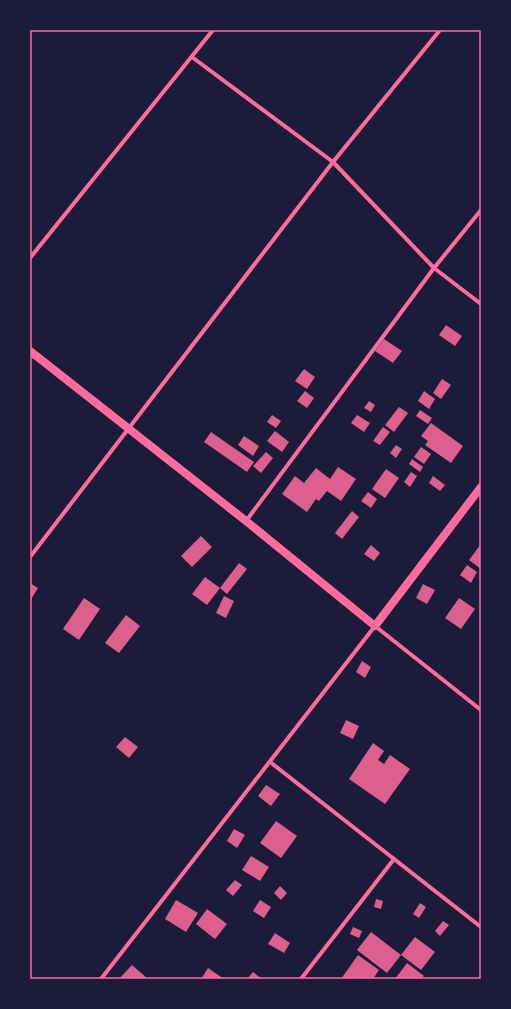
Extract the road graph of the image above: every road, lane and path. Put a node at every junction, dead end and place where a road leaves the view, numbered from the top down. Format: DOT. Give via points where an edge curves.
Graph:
graph roads {
  1 [pos="440,30"];
  2 [pos="211,31"];
  3 [pos="192,57"];
  4 [pos="334,162"];
  5 [pos="481,210"];
  6 [pos="30,258"];
  7 [pos="434,268"];
  8 [pos="481,304"];
  9 [pos="30,351"];
  10 [pos="130,429"];
  11 [pos="480,490"];
  12 [pos="246,521"];
  13 [pos="30,557"];
  14 [pos="375,626"];
  15 [pos="481,710"];
  16 [pos="270,762"];
  17 [pos="394,859"];
  18 [pos="481,927"];
  19 [pos="101,979"];
  20 [pos="301,979"];
  1 -- 4 [label="street"];
  2 -- 3 [label="street"];
  3 -- 4 [label="street"];
  3 -- 6 [label="street"];
  4 -- 7 [label="street"];
  4 -- 10 [label="street"];
  5 -- 7 [label="street"];
  7 -- 8 [label="street"];
  7 -- 12 [label="street"];
  9 -- 10 [label="main road"];
  10 -- 12 [label="main road"];
  10 -- 13 [label="street"];
  11 -- 14 [label="main road"];
  12 -- 14 [label="main road"];
  14 -- 15 [label="street"];
  14 -- 16 [label="street"];
  16 -- 17 [label="street"];
  16 -- 19 [label="street"];
  17 -- 18 [label="street"];
  17 -- 20 [label="street"];
}
